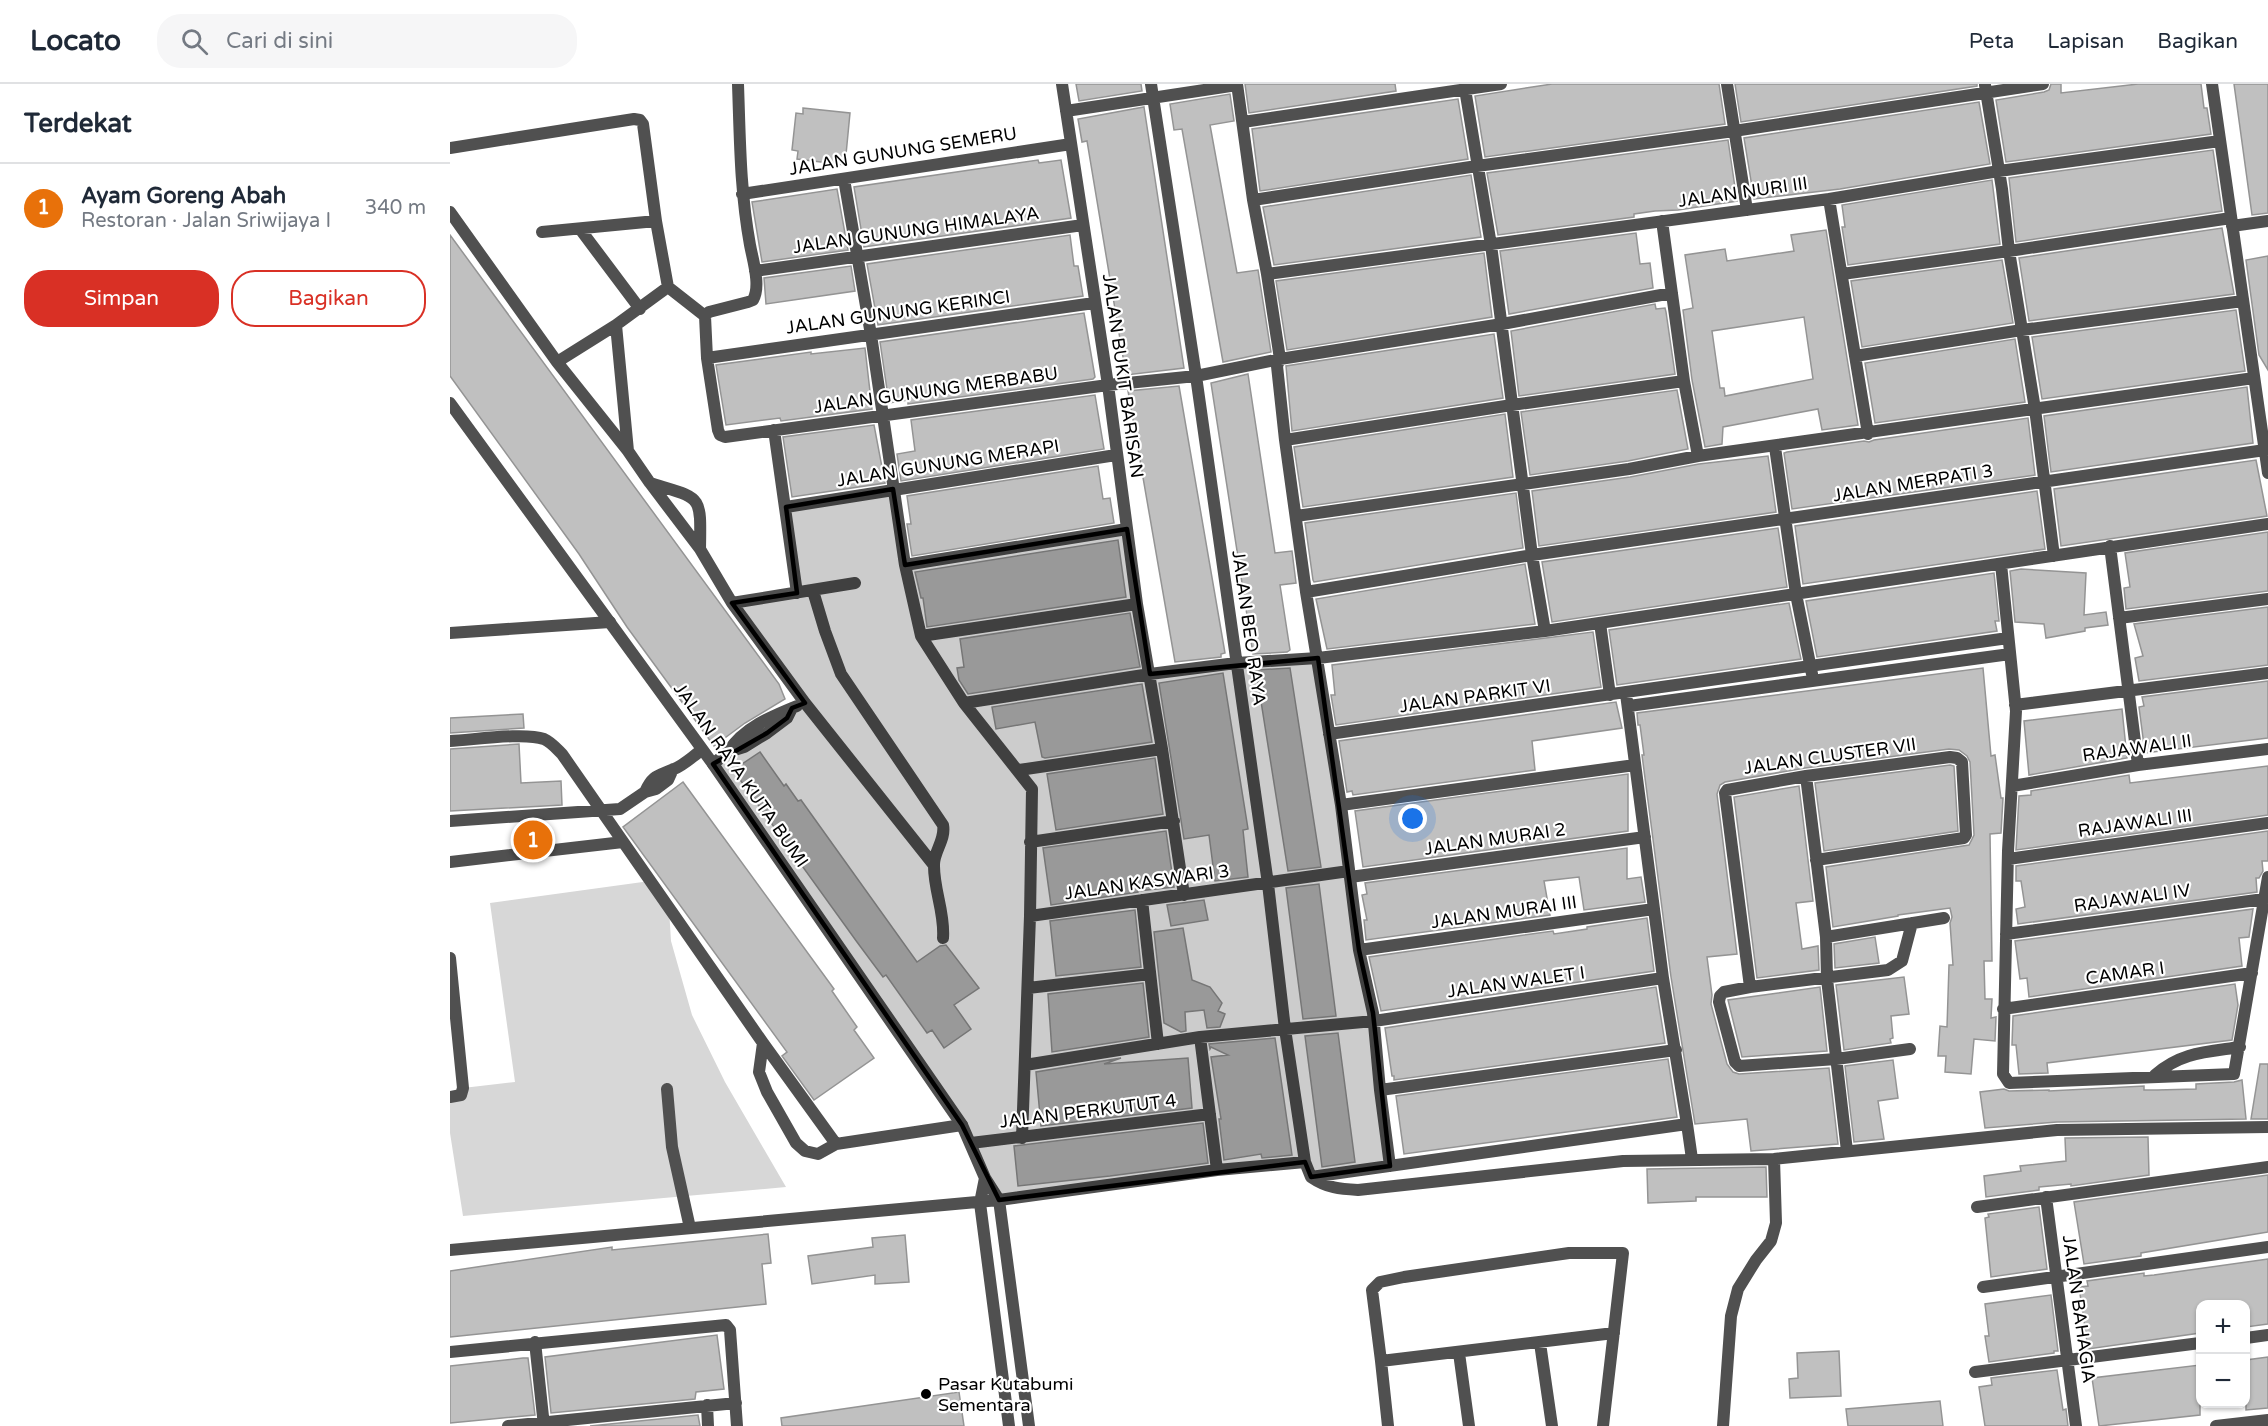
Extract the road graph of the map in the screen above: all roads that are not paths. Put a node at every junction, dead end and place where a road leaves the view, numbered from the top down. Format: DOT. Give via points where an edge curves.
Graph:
graph roads {
  1 [pos="738,84"];
  2 [pos="1062,84"];
  3 [pos="1151,84"];
  4 [pos="1237,84"];
  5 [pos="1407,84"];
  6 [pos="1501,84"];
  7 [pos="1727,84"];
  8 [pos="2043,84"];
  9 [pos="2212,84"];
  10 [pos="1985,88"];
  11 [pos="1465,89"];
  12 [pos="1153,98"];
  13 [pos="1409,98"];
  14 [pos="1066,111"];
  15 [pos="1243,122"];
  16 [pos="1734,131"];
  17 [pos="2220,141"];
  18 [pos="1071,144"];
  19 [pos="450,148"];
  20 [pos="1477,166"];
  21 [pos="1999,171"];
  22 [pos="844,179"];
  23 [pos="742,194"];
  24 [pos="1829,199"];
  25 [pos="1253,200"];
  26 [pos="1747,210"];
  27 [pos="450,212"];
  28 [pos="656,221"];
  29 [pos="1662,221"];
  30 [pos="2268,221"];
  31 [pos="2232,222"];
  32 [pos="1083,225"];
  33 [pos="580,228"];
  34 [pos="542,232"];
  35 [pos="1491,245"];
  36 [pos="2009,251"];
  37 [pos="858,256"];
  38 [pos="755,270"];
  39 [pos="1267,274"];
  40 [pos="1842,274"];
  41 [pos="668,287"];
  42 [pos="1672,294"];
  43 [pos="2243,301"];
  44 [pos="1094,303"];
  45 [pos="640,309"];
  46 [pos="705,316"];
  47 [pos="1502,324"];
  48 [pos="616,325"];
  49 [pos="2022,330"];
  50 [pos="871,335"];
  51 [pos="1855,356"];
  52 [pos="707,358"];
  53 [pos="1280,359"];
  54 [pos="557,362"];
  55 [pos="1196,376"];
  56 [pos="2254,378"];
  57 [pos="1684,381"];
  58 [pos="1108,385"];
  59 [pos="450,403"];
  60 [pos="1512,405"];
  61 [pos="2035,409"];
  62 [pos="884,417"];
  63 [pos="771,430"];
  64 [pos="1868,434"];
  65 [pos="1285,440"];
  66 [pos="1775,447"];
  67 [pos="2265,450"];
  68 [pos="628,451"];
  69 [pos="1116,455"];
  70 [pos="1698,456"];
  71 [pos="2268,473"];
  72 [pos="2044,481"];
  73 [pos="650,483"];
  74 [pos="1524,484"];
  75 [pos="893,489"];
  76 [pos="786,507"];
  77 [pos="1296,516"];
  78 [pos="1787,520"];
  79 [pos="2268,524"];
  80 [pos="1127,529"];
  81 [pos="2110,546"];
  82 [pos="700,549"];
  83 [pos="1532,555"];
  84 [pos="2054,556"];
  85 [pos="2001,564"];
  86 [pos="905,565"];
  87 [pos="855,584"];
  88 [pos="813,591"];
  89 [pos="1306,592"];
  90 [pos="797,593"];
  91 [pos="1796,594"];
  92 [pos="2268,599"];
  93 [pos="732,603"];
  94 [pos="1137,604"];
  95 [pos="2119,618"];
  96 [pos="610,622"];
  97 [pos="1600,623"];
  98 [pos="1545,631"];
  99 [pos="450,633"];
  100 [pos="921,636"];
  101 [pos="2007,638"];
  102 [pos="2010,654"];
  103 [pos="1318,658"];
  104 [pos="1236,663"];
  105 [pos="1810,666"];
  106 [pos="2268,673"];
  107 [pos="1150,674"];
  108 [pos="1813,680"];
  109 [pos="1714,681"];
  110 [pos="2128,691"];
  111 [pos="1610,694"];
  112 [pos="1626,694"];
  113 [pos="1715,694"];
  114 [pos="805,703"];
  115 [pos="964,703"];
  116 [pos="2015,705"];
  117 [pos="1629,706"];
  118 [pos="1329,734"];
  119 [pos="450,741"];
  120 [pos="1162,749"];
  121 [pos="2268,749"];
  122 [pos="702,750"];
  123 [pos="713,764"];
  124 [pos="1635,765"];
  125 [pos="2138,765"];
  126 [pos="1018,770"];
  127 [pos="1806,776"];
  128 [pos="2012,786"];
  129 [pos="1341,805"];
  130 [pos="600,811"];
  131 [pos="450,821"];
  132 [pos="1174,821"];
  133 [pos="2268,823"];
  134 [pos="1645,837"];
  135 [pos="623,842"];
  136 [pos="1030,842"];
  137 [pos="2008,859"];
  138 [pos="1816,860"];
  139 [pos="450,862"];
  140 [pos="933,864"];
  141 [pos="1350,874"];
  142 [pos="2268,877"];
  143 [pos="1268,884"];
  144 [pos="1184,895"];
  145 [pos="2264,899"];
  146 [pos="1142,900"];
  147 [pos="1654,909"];
  148 [pos="1030,916"];
  149 [pos="1944,918"];
  150 [pos="1912,923"];
  151 [pos="2006,934"];
  152 [pos="1826,937"];
  153 [pos="944,938"];
  154 [pos="1359,951"];
  155 [pos="450,958"];
  156 [pos="2252,973"];
  157 [pos="1150,974"];
  158 [pos="1663,978"];
  159 [pos="1827,979"];
  160 [pos="1750,987"];
  161 [pos="1028,988"];
  162 [pos="2003,1009"];
  163 [pos="1374,1021"];
  164 [pos="1285,1029"];
  165 [pos="1200,1037"];
  166 [pos="763,1043"];
  167 [pos="1158,1044"];
  168 [pos="2240,1047"];
  169 [pos="1910,1049"];
  170 [pos="1676,1050"];
  171 [pos="1836,1059"];
  172 [pos="1025,1065"];
  173 [pos="2155,1075"];
  174 [pos="667,1089"];
  175 [pos="1380,1090"];
  176 [pos="450,1097"];
  177 [pos="1210,1114"];
  178 [pos="1687,1124"];
  179 [pos="962,1125"];
  180 [pos="2268,1127"];
  181 [pos="1022,1138"];
  182 [pos="971,1143"];
  183 [pos="836,1144"];
  184 [pos="1847,1151"];
  185 [pos="1692,1159"];
  186 [pos="1774,1159"];
  187 [pos="1305,1162"];
  188 [pos="1390,1166"];
  189 [pos="2268,1167"];
  190 [pos="1217,1170"];
  191 [pos="985,1178"];
  192 [pos="1311,1178"];
  193 [pos="2046,1197"];
  194 [pos="999,1200"];
  195 [pos="980,1203"];
  196 [pos="1977,1207"];
  197 [pos="690,1228"];
  198 [pos="2268,1246"];
  199 [pos="450,1250"];
  200 [pos="2056,1276"];
  201 [pos="1983,1287"];
  202 [pos="1614,1333"];
  203 [pos="2268,1335"];
  204 [pos="2250,1337"];
  205 [pos="535,1342"];
  206 [pos="1540,1343"];
  207 [pos="2196,1343"];
  208 [pos="450,1352"];
  209 [pos="1459,1353"];
  210 [pos="2067,1359"];
  211 [pos="1381,1361"];
  212 [pos="1975,1372"];
  213 [pos="736,1403"];
  214 [pos="707,1405"];
  215 [pos="2268,1419"];
  216 [pos="543,1424"];
  217 [pos="508,1426"];
  218 [pos="708,1426"];
  219 [pos="737,1426"];
  220 [pos="1010,1426"];
  221 [pos="1029,1426"];
  222 [pos="1388,1426"];
  223 [pos="1470,1426"];
  224 [pos="1552,1426"];
  225 [pos="1603,1426"];
  226 [pos="1724,1426"];
  227 [pos="2076,1426"];
  228 [pos="2216,1426"];
  1 -- 23 [label="street"];
  2 -- 14 [label="street, JALAN BUKIT BARISAN"];
  3 -- 12 [label="street, JALAN BEO RAYA"];
  4 -- 12 [label="street"];
  4 -- 15 [label="street"];
  5 -- 13 [label="street"];
  6 -- 11 [label="street"];
  7 -- 16 [label="street"];
  8 -- 10 [label="street"];
  9 -- 17 [label="street"];
  10 -- 16 [label="street"];
  10 -- 21 [label="street"];
  11 -- 13 [label="street"];
  11 -- 20 [label="street"];
  12 -- 14 [label="street"];
  12 -- 55 [label="street, JALAN BEO RAYA"];
  13 -- 15 [label="street"];
  14 -- 18 [label="street, JALAN BUKIT BARISAN"];
  15 -- 25 [label="street"];
  16 -- 20 [label="street"];
  16 -- 26 [label="street"];
  17 -- 21 [label="street, JALAN NURI III"];
  17 -- 31 [label="street"];
  18 -- 22 [label="street, JALAN GUNUNG SEMERU"];
  18 -- 32 [label="street, JALAN BUKIT BARISAN"];
  19 -- 28 [label="street" via="640,120 645,131"];
  20 -- 25 [label="street"];
  20 -- 35 [label="street"];
  21 -- 24 [label="street, JALAN NURI III"];
  21 -- 36 [label="street"];
  22 -- 23 [label="street, JALAN GUNUNG SEMERU"];
  22 -- 37 [label="street"];
  23 -- 38 [label="street"];
  24 -- 26 [label="street, JALAN NURI III"];
  24 -- 40 [label="street"];
  25 -- 39 [label="street"];
  26 -- 29 [label="street, JALAN NURI III"];
  27 -- 54 [label="street"];
  28 -- 33 [label="street"];
  28 -- 41 [label="street"];
  29 -- 35 [label="street, JALAN NURI III"];
  29 -- 42 [label="street"];
  30 -- 31 [label="street"];
  31 -- 36 [label="street"];
  31 -- 43 [label="street"];
  32 -- 37 [label="street, JALAN GUNUNG HIMALAYA"];
  32 -- 44 [label="street, JALAN BUKIT BARISAN"];
  33 -- 34 [label="street"];
  33 -- 45 [label="street"];
  35 -- 39 [label="street, JALAN NURI III"];
  35 -- 47 [label="street"];
  36 -- 40 [label="street"];
  36 -- 49 [label="street"];
  37 -- 38 [label="street, JALAN GUNUNG HIMALAYA"];
  37 -- 50 [label="street"];
  38 -- 46 [label="street" via="753,300"];
  39 -- 53 [label="street"];
  40 -- 51 [label="street"];
  41 -- 45 [label="street"];
  41 -- 46 [label="street"];
  42 -- 47 [label="street, JALAN GUNUNG MERBABU"];
  42 -- 57 [label="street"];
  43 -- 49 [label="street"];
  43 -- 56 [label="street"];
  44 -- 50 [label="street, JALAN GUNUNG KERINCI"];
  44 -- 58 [label="street, JALAN BUKIT BARISAN"];
  45 -- 48 [label="street"];
  46 -- 52 [label="street"];
  47 -- 53 [label="street, JALAN GUNUNG MERBABU"];
  47 -- 60 [label="street"];
  48 -- 54 [label="street"];
  48 -- 68 [label="street"];
  49 -- 51 [label="street"];
  49 -- 61 [label="street"];
  50 -- 52 [label="street, JALAN GUNUNG KERINCI"];
  50 -- 62 [label="street"];
  51 -- 64 [label="street"];
  52 -- 63 [label="street, JALAN GUNUNG MERBABU" via="720,435"];
  53 -- 55 [label="street, JALAN GUNUNG MERBABU"];
  53 -- 65 [label="street" via="1277,366"];
  54 -- 68 [label="street"];
  55 -- 58 [label="street, JALAN GUNUNG MERBABU"];
  55 -- 104 [label="street, JALAN BEO RAYA"];
  56 -- 61 [label="street"];
  56 -- 67 [label="street"];
  57 -- 60 [label="street"];
  57 -- 70 [label="street"];
  58 -- 62 [label="street, JALAN GUNUNG MERBABU"];
  58 -- 69 [label="street, JALAN BUKIT BARISAN"];
  59 -- 96 [label="street, JALAN RAYA KUTA BUMI"];
  60 -- 65 [label="street"];
  60 -- 74 [label="street"];
  61 -- 64 [label="street"];
  61 -- 72 [label="street"];
  62 -- 63 [label="street, JALAN GUNUNG MERBABU"];
  62 -- 75 [label="street"];
  63 -- 76 [label="street"];
  64 -- 66 [label="street"];
  65 -- 77 [label="street"];
  66 -- 70 [label="street"];
  66 -- 78 [label="street"];
  67 -- 71 [label="street"];
  67 -- 72 [label="street, JALAN MERPATI 3"];
  68 -- 73 [label="street"];
  69 -- 75 [label="street, JALAN GUNUNG MERAPI"];
  69 -- 80 [label="street, JALAN BUKIT BARISAN"];
  70 -- 74 [label="street"];
  72 -- 78 [label="street, JALAN MERPATI 3"];
  72 -- 84 [label="street"];
  73 -- 82 [label="street"];
  73 -- 82 [label="street" via="690,495 697,502"];
  74 -- 77 [label="street"];
  74 -- 83 [label="street"];
  75 -- 76 [label="street, JALAN GUNUNG MERAPI"];
  75 -- 86 [label="street"];
  76 -- 90 [label="street"];
  77 -- 89 [label="street"];
  78 -- 83 [label="street, JALAN MERPATI 3"];
  78 -- 91 [label="street"];
  79 -- 81 [label="street"];
  80 -- 86 [label="street"];
  80 -- 94 [label="street, JALAN BUKIT BARISAN"];
  81 -- 84 [label="street"];
  81 -- 95 [label="street"];
  82 -- 93 [label="street"];
  83 -- 89 [label="street, JALAN MERPATI 3"];
  83 -- 98 [label="street"];
  84 -- 85 [label="street"];
  85 -- 91 [label="street"];
  85 -- 101 [label="street"];
  86 -- 100 [label="street"];
  87 -- 88 [label="street"];
  88 -- 90 [label="street"];
  88 -- 140 [label="street" via="841,674 940,818 945,833"];
  89 -- 103 [label="street"];
  90 -- 93 [label="street"];
  91 -- 97 [label="street"];
  91 -- 105 [label="street"];
  92 -- 95 [label="street"];
  93 -- 114 [label="street"];
  94 -- 100 [label="street"];
  94 -- 107 [label="street, JALAN BUKIT BARISAN"];
  95 -- 110 [label="street"];
  96 -- 99 [label="street"];
  96 -- 122 [label="street, JALAN RAYA KUTA BUMI"];
  97 -- 98 [label="street"];
  97 -- 111 [label="street"];
  98 -- 103 [label="street"];
  100 -- 115 [label="street"];
  101 -- 102 [label="street"];
  101 -- 105 [label="street, JALAN PARKIT VI"];
  102 -- 108 [label="street"];
  102 -- 116 [label="street"];
  103 -- 104 [label="street"];
  103 -- 118 [label="street"];
  104 -- 107 [label="street"];
  104 -- 143 [label="street, JALAN BEO RAYA"];
  105 -- 108 [label="street"];
  105 -- 109 [label="street, JALAN PARKIT VI"];
  106 -- 110 [label="street"];
  107 -- 115 [label="street"];
  107 -- 120 [label="street, JALAN BUKIT BARISAN"];
  108 -- 113 [label="street"];
  109 -- 112 [label="street, JALAN PARKIT VI"];
  109 -- 113 [label="street"];
  110 -- 116 [label="street"];
  110 -- 125 [label="street"];
  111 -- 112 [label="street, JALAN PARKIT VI"];
  111 -- 118 [label="street, JALAN PARKIT VI"];
  112 -- 117 [label="street"];
  113 -- 117 [label="street"];
  114 -- 123 [label="street" via="782,710 736,739"];
  114 -- 140 [label="street"];
  115 -- 126 [label="street"];
  116 -- 128 [label="street"];
  117 -- 124 [label="street"];
  118 -- 129 [label="street"];
  119 -- 130 [label="street" via="542,738 562,754"];
  120 -- 126 [label="street"];
  120 -- 132 [label="street, JALAN BUKIT BARISAN"];
  121 -- 125 [label="street, RAJAWALI II"];
  122 -- 123 [label="street, JALAN RAYA KUTA BUMI"];
  122 -- 130 [label="street" via="673,769 668,780 656,789 620,809"];
  123 -- 179 [label="street, JALAN RAYA KUTA BUMI"];
  124 -- 129 [label="street"];
  124 -- 134 [label="street"];
  125 -- 128 [label="street, RAJAWALI II"];
  126 -- 136 [label="street" via="1033,795"];
  127 -- 138 [label="street"];
  127 -- 138 [label="street, JALAN CLUSTER VII" via="1950,757 1962,762 1964,838"];
  127 -- 160 [label="street, JALAN CLUSTER VII" via="1733,787 1725,793"];
  128 -- 137 [label="street"];
  129 -- 141 [label="street"];
  130 -- 131 [label="street"];
  130 -- 135 [label="street"];
  132 -- 136 [label="street"];
  132 -- 144 [label="street, JALAN BUKIT BARISAN"];
  133 -- 137 [label="street, RAJAWALI III"];
  134 -- 141 [label="street, JALAN MURAI 2"];
  134 -- 147 [label="street"];
  135 -- 139 [label="street"];
  135 -- 166 [label="street"];
  136 -- 148 [label="street"];
  137 -- 151 [label="street"];
  138 -- 152 [label="street"];
  140 -- 153 [label="street"];
  141 -- 143 [label="street, JALAN MURAI 2"];
  141 -- 154 [label="street"];
  142 -- 145 [label="street"];
  143 -- 144 [label="street, JALAN KASWARI 3"];
  143 -- 164 [label="street, JALAN BEO RAYA"];
  144 -- 146 [label="street, JALAN KASWARI 3"];
  145 -- 151 [label="street, RAJAWALI IV"];
  145 -- 156 [label="street"];
  146 -- 148 [label="street, JALAN KASWARI 3"];
  146 -- 157 [label="street"];
  147 -- 154 [label="street, JALAN MURAI III"];
  147 -- 158 [label="street"];
  148 -- 161 [label="street"];
  149 -- 150 [label="street"];
  150 -- 152 [label="street"];
  150 -- 159 [label="street" via="1902,961 1888,970"];
  151 -- 162 [label="street"];
  152 -- 159 [label="street"];
  154 -- 163 [label="street"];
  155 -- 176 [label="street" via="463,1088 461,1095"];
  156 -- 162 [label="street, CAMAR I"];
  156 -- 168 [label="street"];
  157 -- 161 [label="street"];
  157 -- 167 [label="street"];
  158 -- 163 [label="street, JALAN WALET I"];
  158 -- 170 [label="street"];
  159 -- 160 [label="street"];
  159 -- 171 [label="street"];
  160 -- 171 [label="street" via="1724,992 1719,1002 1739,1066"];
  161 -- 172 [label="street"];
  162 -- 173 [label="street" via="2003,1074 2009,1083"];
  163 -- 164 [label="street, JALAN WALET I"];
  163 -- 175 [label="street"];
  164 -- 165 [label="street, JALAN WALET I"];
  164 -- 187 [label="street, JALAN BEO RAYA"];
  165 -- 167 [label="street, JALAN WALET I"];
  165 -- 177 [label="street"];
  166 -- 183 [label="street"];
  166 -- 183 [label="street" via="759,1072 796,1143 804,1151 818,1154"];
  167 -- 172 [label="street, JALAN WALET I"];
  168 -- 173 [label="street" via="2178,1059"];
  168 -- 173 [label="street" via="2234,1074"];
  169 -- 171 [label="street"];
  170 -- 175 [label="street"];
  170 -- 178 [label="street"];
  171 -- 184 [label="street"];
  172 -- 181 [label="street"];
  174 -- 197 [label="street" via="672,1147"];
  175 -- 188 [label="street"];
  177 -- 181 [label="street, JALAN PERKUTUT 4"];
  177 -- 190 [label="street"];
  178 -- 185 [label="street"];
  178 -- 188 [label="street"];
  179 -- 182 [label="street, JALAN RAYA KUTA BUMI"];
  179 -- 183 [label="street"];
  180 -- 184 [label="street" via="2057,1130"];
  181 -- 182 [label="street, JALAN PERKUTUT 4"];
  182 -- 191 [label="street, JALAN RAYA KUTA BUMI"];
  184 -- 186 [label="street"];
  185 -- 186 [label="street"];
  185 -- 192 [label="street" via="1623,1161 1358,1190 1336,1189"];
  186 -- 226 [label="street" via="1776,1223 1771,1241 1738,1290 1731,1316"];
  187 -- 190 [label="street"];
  187 -- 192 [label="street, JALAN BEO RAYA"];
  188 -- 192 [label="street"];
  189 -- 193 [label="street"];
  190 -- 194 [label="street"];
  191 -- 194 [label="street, JALAN RAYA KUTA BUMI"];
  191 -- 195 [label="street"];
  193 -- 196 [label="street"];
  193 -- 200 [label="street, JALAN BAHAGIA"];
  194 -- 195 [label="street"];
  194 -- 221 [label="street"];
  195 -- 197 [label="street"];
  195 -- 220 [label="street"];
  197 -- 199 [label="street"];
  198 -- 200 [label="street"];
  200 -- 201 [label="street"];
  200 -- 210 [label="street, JALAN BAHAGIA"];
  202 -- 206 [label="street"];
  202 -- 211 [label="street" via="1623,1253 1569,1253 1380,1282 1372,1290"];
  202 -- 225 [label="street"];
  203 -- 204 [label="street"];
  205 -- 208 [label="street"];
  205 -- 213 [label="street" via="726,1325 730,1330"];
  205 -- 216 [label="street"];
  206 -- 209 [label="street"];
  206 -- 224 [label="street"];
  207 -- 210 [label="street"];
  209 -- 211 [label="street"];
  209 -- 223 [label="street"];
  210 -- 212 [label="street"];
  210 -- 227 [label="street, JALAN BAHAGIA"];
  211 -- 222 [label="street"];
  213 -- 214 [label="street"];
  213 -- 219 [label="street"];
  214 -- 216 [label="street"];
  214 -- 218 [label="street"];
  215 -- 228 [label="street"];
  216 -- 217 [label="street"];
}
